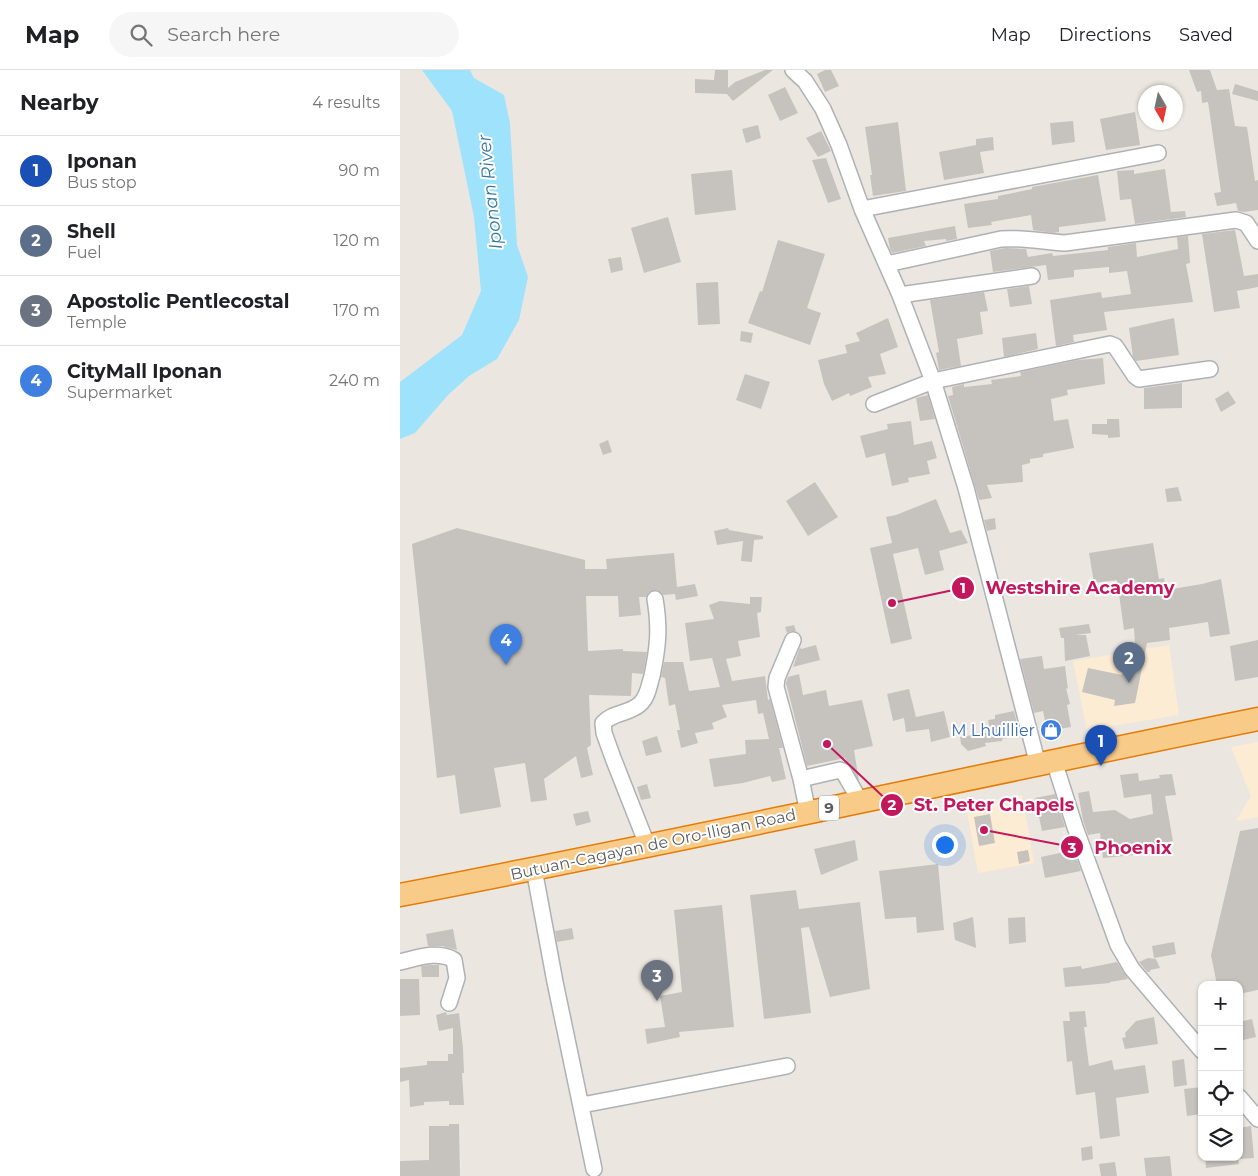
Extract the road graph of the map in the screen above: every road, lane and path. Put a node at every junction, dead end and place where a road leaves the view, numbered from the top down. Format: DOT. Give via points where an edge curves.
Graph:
graph roads {
  1 [pos="794,70"];
  2 [pos="1158,153"];
  3 [pos="862,209"];
  4 [pos="1258,240"];
  5 [pos="887,264"];
  6 [pos="1032,276"];
  7 [pos="900,295"];
  8 [pos="1210,369"];
  9 [pos="932,381"];
  10 [pos="874,404"];
  11 [pos="655,599"];
  12 [pos="793,640"];
  13 [pos="1258,719"];
  14 [pos="1046,763"];
  15 [pos="801,779"];
  16 [pos="860,801"];
  17 [pos="808,813"];
  18 [pos="648,847"];
  19 [pos="534,869"];
  20 [pos="400,895"];
  21 [pos="400,962"];
  22 [pos="449,1003"];
  23 [pos="1198,1046"];
  24 [pos="787,1066"];
  25 [pos="1243,1102"];
  26 [pos="582,1106"];
  27 [pos="1258,1119"];
  28 [pos="594,1169"];
  1 -- 3 [label="street" via="823,109"];
  2 -- 3 [label="street"];
  3 -- 5 [label="street"];
  4 -- 5 [label="street" via="1246,223 1236,220 1065,243 1001,239"];
  5 -- 7 [label="street"];
  6 -- 7 [label="street"];
  7 -- 9 [label="street"];
  8 -- 9 [label="street" via="1139,379 1115,346 1110,344"];
  9 -- 10 [label="street"];
  9 -- 14 [label="street"];
  11 -- 18 [label="street" via="659,643 646,695 640,705 609,716 603,723 613,758"];
  12 -- 15 [label="street" via="776,687"];
  13 -- 14 [label="highway, Butuan-Cagayan de Oro-Iligan Road / 9"];
  14 -- 16 [label="highway, Butuan-Cagayan de Oro-Iligan Road / 9"];
  14 -- 23 [label="street" via="1075,827 1118,945 1132,969"];
  15 -- 16 [label="street" via="843,771"];
  15 -- 17 [label="street"];
  16 -- 17 [label="highway, Butuan-Cagayan de Oro-Iligan Road / 9"];
  17 -- 18 [label="highway, Butuan-Cagayan de Oro-Iligan Road / 9"];
  18 -- 19 [label="highway, Butuan-Cagayan de Oro-Iligan Road / 9"];
  19 -- 20 [label="highway, Butuan-Cagayan de Oro-Iligan Road / 9"];
  19 -- 26 [label="street"];
  21 -- 22 [label="street" via="436,955 454,960 457,978"];
  24 -- 26 [label="street"];
  25 -- 27 [label="street"];
  26 -- 28 [label="street"];
}
